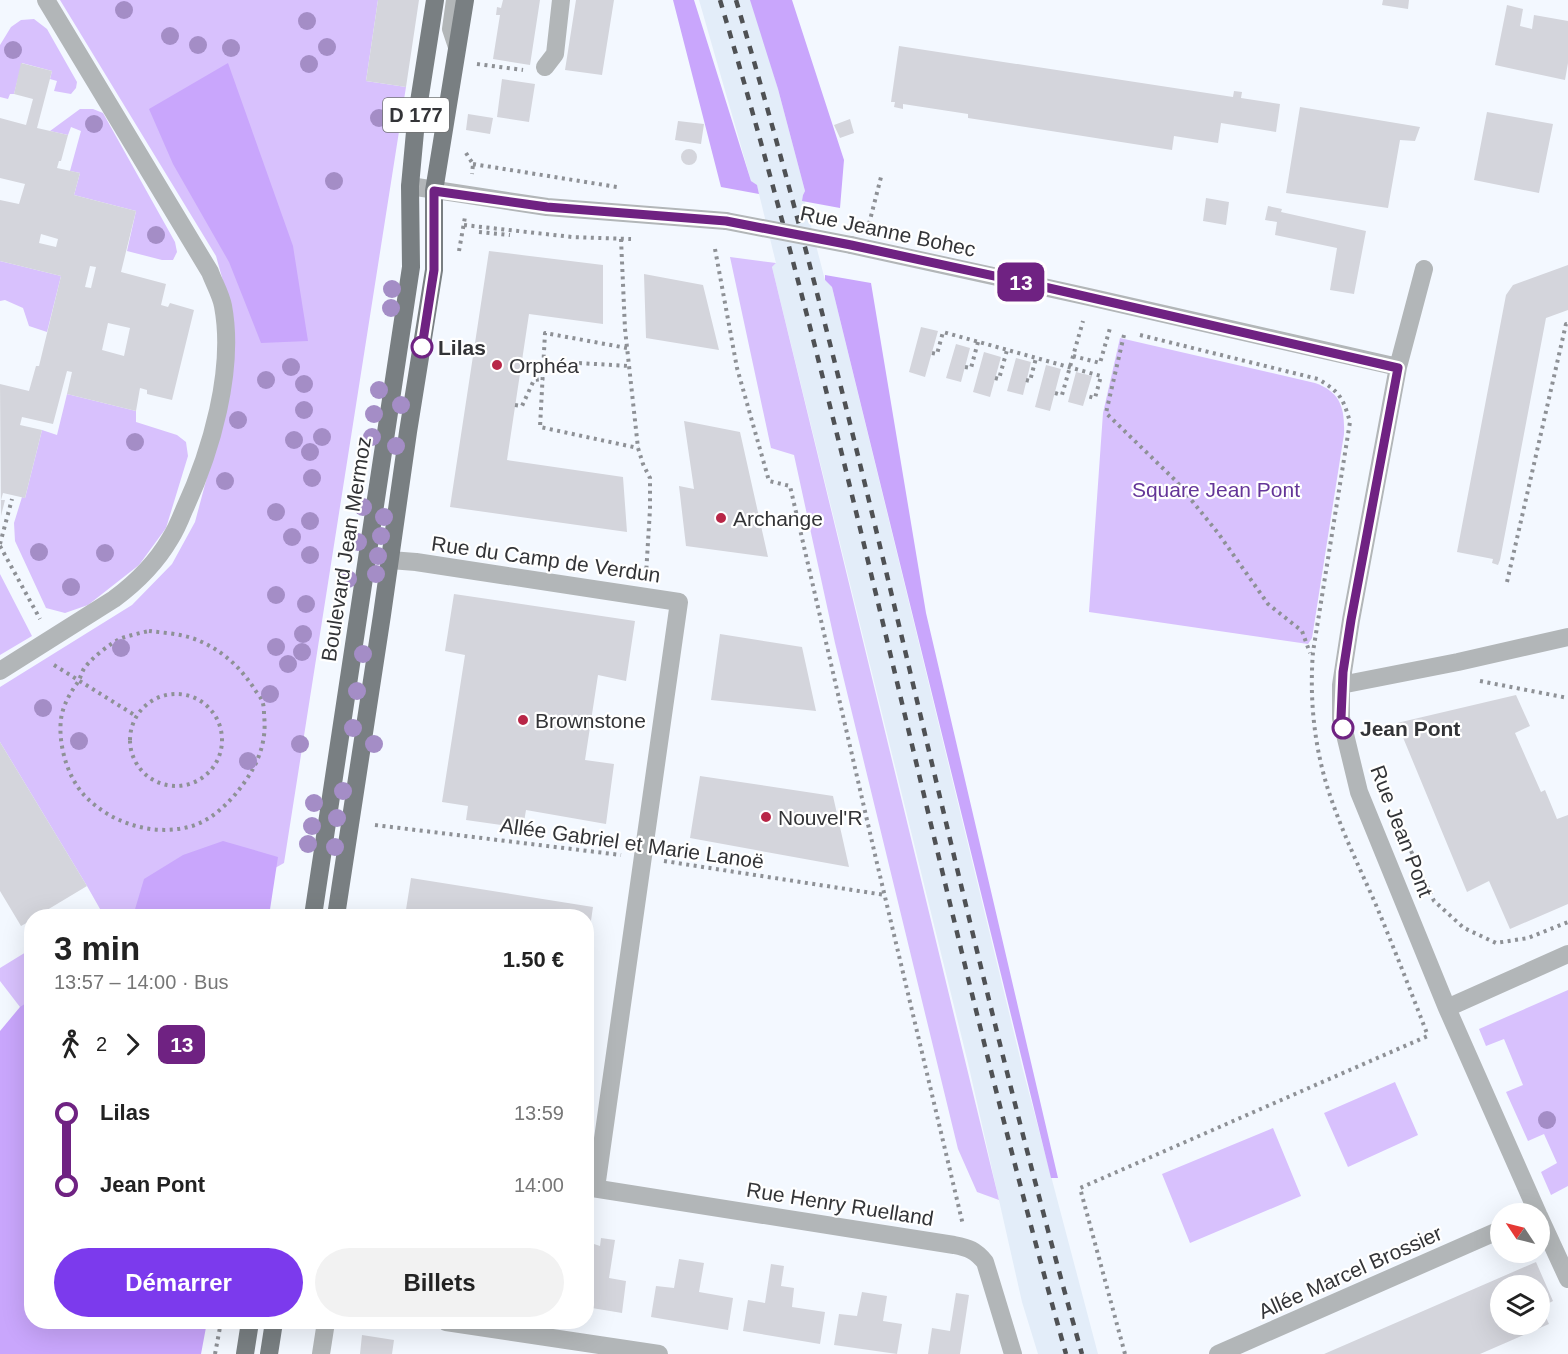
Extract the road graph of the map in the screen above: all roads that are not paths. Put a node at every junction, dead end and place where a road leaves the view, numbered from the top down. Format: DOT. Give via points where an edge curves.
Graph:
graph roads {
  1 [pos="46,0"];
  2 [pos="435,0"];
  3 [pos="455,0"];
  4 [pos="465,0"];
  5 [pos="561,0"];
  6 [pos="457,47"];
  7 [pos="545,67"];
  8 [pos="410,186"];
  9 [pos="434,191"];
  10 [pos="1424,269"];
  11 [pos="1398,368"];
  12 [pos="390,560"];
  13 [pos="1568,637"];
  14 [pos="0,671"];
  15 [pos="1341,685"];
  16 [pos="314,909"];
  17 [pos="337,909"];
  18 [pos="1568,954"];
  19 [pos="1447,1008"];
  20 [pos="594,1169"];
  21 [pos="594,1188"];
  22 [pos="1533,1203"];
  23 [pos="1490,1234"];
  24 [pos="1550,1241"];
  25 [pos="1568,1279"];
  26 [pos="249,1329"];
  27 [pos="273,1329"];
  28 [pos="325,1329"];
  29 [pos="493,1329"];
  30 [pos="245,1354"];
  31 [pos="269,1354"];
  32 [pos="321,1354"];
  33 [pos="659,1354"];
  34 [pos="1013,1354"];
  35 [pos="1218,1354"];
  1 -- 14 [label="street" via="210,272 223,304 226,364 209,445 193,490 171,538 147,572 132,586"];
  2 -- 8 [label="main road, Boulevard Jean Mermoz / D 177"];
  3 -- 6 [label="street, Boulevard Jean Mermoz" via="450,29"];
  4 -- 6 [label="main road, Boulevard Jean Mermoz"];
  5 -- 7 [label="street" via="555,54"];
  6 -- 9 [label="main road, Boulevard Jean Mermoz"];
  8 -- 9 [label="street"];
  8 -- 16 [label="main road, Boulevard Jean Mermoz" via="411,267"];
  9 -- 11 [label="street, Rue Jeanne Bohec, bridge" via="547,207 726,221 851,245"];
  9 -- 12 [label="main road, Boulevard Jean Mermoz" via="434,270"];
  10 -- 11 [label="street, Rue Jean Pont"];
  11 -- 15 [label="street, Rue Jean Pont"];
  12 -- 17 [label="main road, Boulevard Jean Mermoz"];
  12 -- 20 [label="street, Rue du Camp de Verdun" via="679,602"];
  13 -- 15 [label="street"];
  15 -- 19 [label="street, Rue Jean Pont" via="1341,718 1359,792"];
  18 -- 19 [label="street"];
  19 -- 22 [label="street, Rue Jean Pont"];
  21 -- 34 [label="street, Rue Henry Ruelland" via="969,1248 985,1262"];
  23 -- 35 [label="street, Allée Marcel Brossier"];
  24 -- 25 [label="street, Rue Jean Pont"];
  26 -- 30 [label="main road"];
  27 -- 31 [label="main road"];
  28 -- 32 [label="street"];
  29 -- 33 [label="street"];
}
